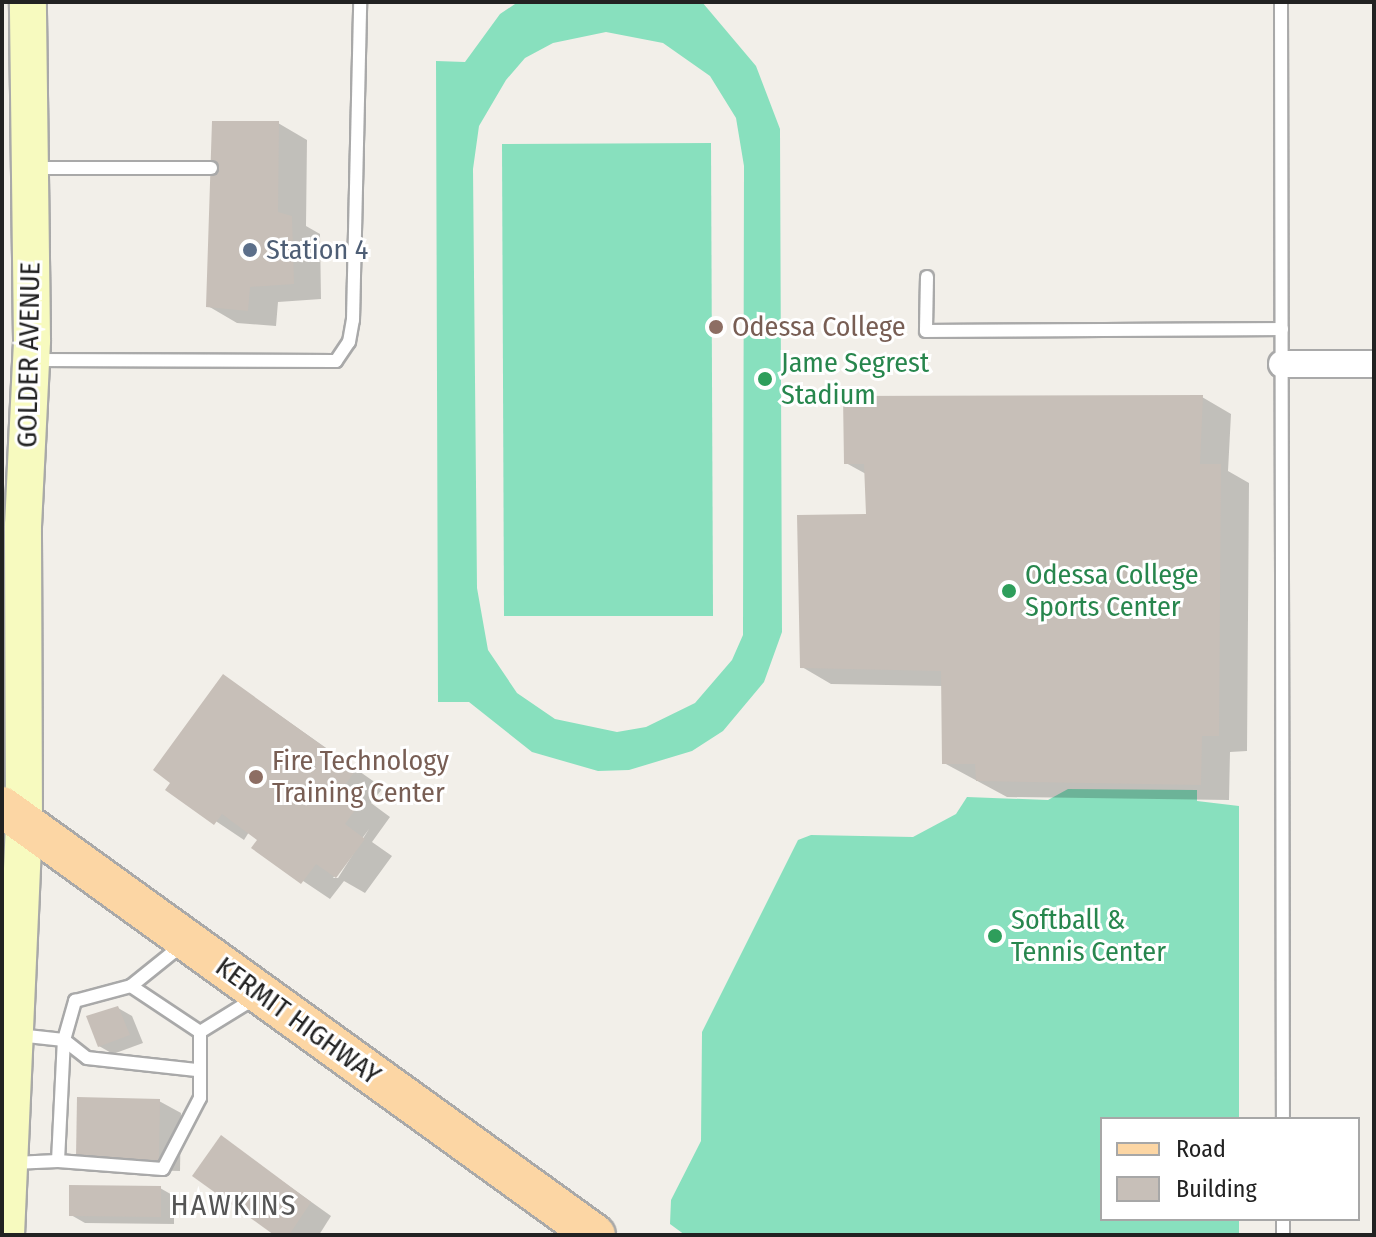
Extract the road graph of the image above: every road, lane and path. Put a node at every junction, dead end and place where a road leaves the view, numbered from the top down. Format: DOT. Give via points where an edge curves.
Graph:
graph roads {
  1 [pos="28,2"];
  2 [pos="360,2"];
  3 [pos="1281,2"];
  4 [pos="30,168"];
  5 [pos="211,168"];
  6 [pos="927,277"];
  7 [pos="1282,329"];
  8 [pos="32,360"];
  9 [pos="1282,364"];
  10 [pos="1374,364"];
  11 [pos="13,815"];
  12 [pos="187,941"];
  13 [pos="10,954"];
  14 [pos="131,986"];
  15 [pos="261,994"];
  16 [pos="200,1032"];
  17 [pos="15,1035"];
  18 [pos="64,1040"];
  19 [pos="196,1070"];
  20 [pos="1283,1117"];
  21 [pos="58,1161"];
  22 [pos="9,1163"];
  23 [pos="6,1235"];
  24 [pos="595,1235"];
  1 -- 4 [label="main road, GOLDER AVENUE"];
  2 -- 8 [label="lane" via="353,320 349,342 336,361"];
  3 -- 7 [label="lane"];
  4 -- 5 [label="lane"];
  4 -- 8 [label="main road, GOLDER AVENUE"];
  6 -- 7 [label="lane" via="926,331"];
  7 -- 9 [label="lane"];
  8 -- 11 [label="main road, GOLDER AVENUE" via="18,526"];
  9 -- 10 [label="street"];
  9 -- 20 [label="lane"];
  11 -- 12 [label="main road, KERMIT HIGHWAY"];
  11 -- 13 [label="main road, GOLDER AVENUE"];
  12 -- 14 [label="lane"];
  12 -- 15 [label="main road, KERMIT HIGHWAY"];
  13 -- 17 [label="main road, GOLDER AVENUE"];
  14 -- 16 [label="lane"];
  14 -- 18 [label="lane" via="75,1001"];
  15 -- 16 [label="lane"];
  15 -- 24 [label="main road, KERMIT HIGHWAY"];
  16 -- 19 [label="lane"];
  17 -- 18 [label="lane"];
  17 -- 22 [label="main road, GOLDER AVENUE"];
  18 -- 19 [label="lane" via="87,1058"];
  18 -- 21 [label="lane"];
  19 -- 21 [label="lane" via="200,1098 163,1169"];
  21 -- 22 [label="lane"];
  22 -- 23 [label="main road, GOLDER AVENUE"];
}
